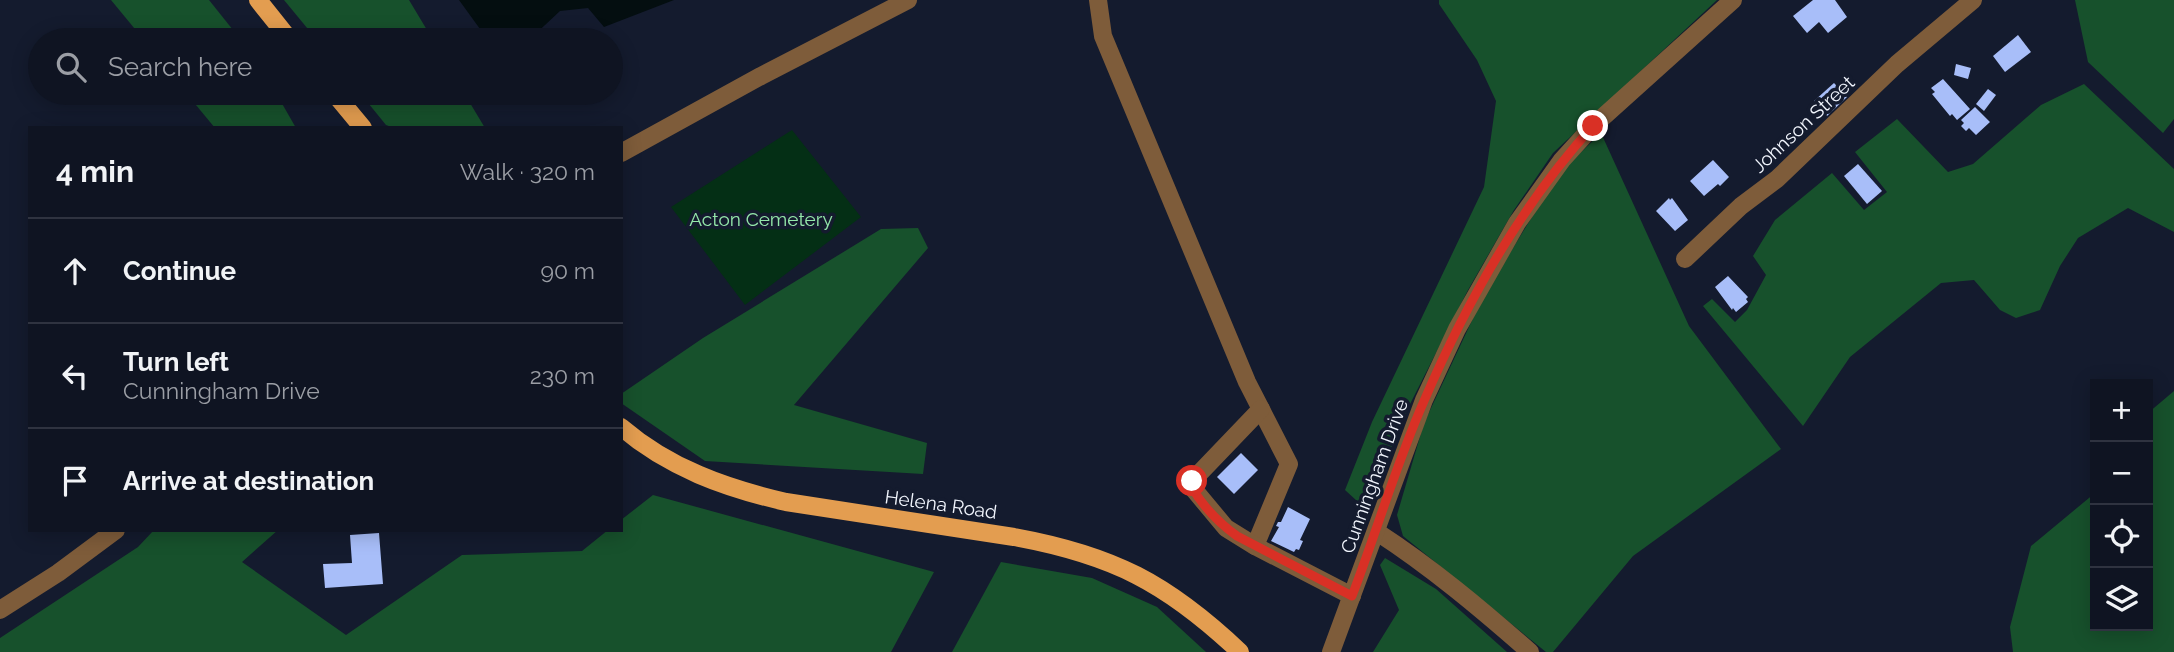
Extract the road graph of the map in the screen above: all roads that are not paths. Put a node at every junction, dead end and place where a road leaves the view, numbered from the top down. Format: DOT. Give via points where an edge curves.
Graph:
graph roads {
  1 [pos="258,0"];
  2 [pos="908,0"];
  3 [pos="1098,0"];
  4 [pos="1733,0"];
  5 [pos="1973,0"];
  6 [pos="280,28"];
  7 [pos="344,105"];
  8 [pos="361,126"];
  9 [pos="623,152"];
  10 [pos="1685,259"];
  11 [pos="1261,409"];
  12 [pos="623,428"];
  13 [pos="113,532"];
  14 [pos="1377,532"];
  15 [pos="1255,546"];
  16 [pos="1352,596"];
  17 [pos="0,610"];
  18 [pos="1240,652"];
  19 [pos="1331,652"];
  20 [pos="1530,652"];
  1 -- 6 [label="main road"];
  2 -- 9 [label="street"];
  3 -- 11 [label="street" via="1103,36"];
  4 -- 14 [label="street, Cunningham Drive" via="1593,126 1536,193 1457,329 1424,400"];
  5 -- 10 [label="street, Johnson Street"];
  7 -- 8 [label="main road"];
  11 -- 15 [label="street" via="1289,464"];
  11 -- 15 [label="street" via="1191,486 1226,528"];
  12 -- 18 [label="main road, Helena Road" via="681,467 749,494 1014,537 1101,558 1172,596"];
  13 -- 17 [label="street"];
  14 -- 16 [label="street, Cunningham Drive"];
  14 -- 20 [label="street"];
  15 -- 16 [label="street"];
  16 -- 19 [label="street, Cunningham Drive"];
}
